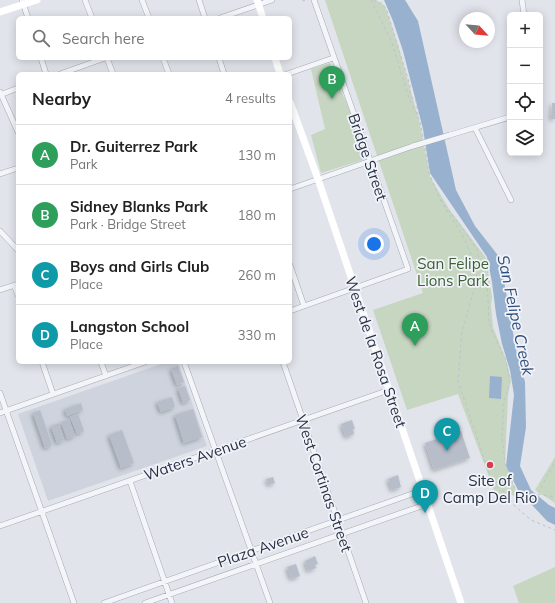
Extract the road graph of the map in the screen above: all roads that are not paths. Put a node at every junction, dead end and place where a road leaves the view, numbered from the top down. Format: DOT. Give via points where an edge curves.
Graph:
graph roads {
  1 [pos="37,0"];
  2 [pos="85,0"];
  3 [pos="142,0"];
  4 [pos="199,0"];
  5 [pos="272,0"];
  6 [pos="314,0"];
  7 [pos="522,0"];
  8 [pos="23,2"];
  9 [pos="258,2"];
  10 [pos="0,12"];
  11 [pos="524,12"];
  12 [pos="27,16"];
  13 [pos="91,16"];
  14 [pos="148,16"];
  15 [pos="204,16"];
  16 [pos="225,16"];
  17 [pos="262,16"];
  18 [pos="333,58"];
  19 [pos="42,60"];
  20 [pos="100,60"];
  21 [pos="107,60"];
  22 [pos="164,60"];
  23 [pos="220,60"];
  24 [pos="276,60"];
  25 [pos="45,72"];
  26 [pos="66,72"];
  27 [pos="112,72"];
  28 [pos="168,72"];
  29 [pos="223,72"];
  30 [pos="279,72"];
  31 [pos="292,73"];
  32 [pos="16,89"];
  33 [pos="0,94"];
  34 [pos="292,108"];
  35 [pos="507,118"];
  36 [pos="16,128"];
  37 [pos="476,128"];
  38 [pos="370,161"];
  39 [pos="16,169"];
  40 [pos="0,174"];
  41 [pos="318,179"];
  42 [pos="292,188"];
  43 [pos="511,200"];
  44 [pos="0,231"];
  45 [pos="16,248"];
  46 [pos="292,271"];
  47 [pos="16,284"];
  48 [pos="354,288"];
  49 [pos="0,290"];
  50 [pos="304,306"];
  51 [pos="292,310"];
  52 [pos="43,364"];
  53 [pos="102,364"];
  54 [pos="139,364"];
  55 [pos="185,364"];
  56 [pos="284,364"];
  57 [pos="106,376"];
  58 [pos="389,390"];
  59 [pos="0,393"];
  60 [pos="53,394"];
  61 [pos="6,411"];
  62 [pos="0,413"];
  63 [pos="302,421"];
  64 [pos="216,451"];
  65 [pos="130,481"];
  66 [pos="423,490"];
  67 [pos="427,504"];
  68 [pos="42,512"];
  69 [pos="338,521"];
  70 [pos="0,526"];
  71 [pos="343,534"];
  72 [pos="252,552"];
  73 [pos="256,564"];
  74 [pos="165,582"];
  75 [pos="169,595"];
  76 [pos="74,603"];
  77 [pos="104,603"];
  78 [pos="145,603"];
  79 [pos="172,603"];
  80 [pos="270,603"];
  81 [pos="366,603"];
  82 [pos="460,603"];
  1 -- 8 [label="street"];
  2 -- 13 [label="street"];
  3 -- 14 [label="street"];
  4 -- 15 [label="street"];
  5 -- 9 [label="street"];
  6 -- 18 [label="street, Bridge Street"];
  7 -- 11 [label="street"];
  8 -- 10 [label="street"];
  8 -- 12 [label="street"];
  9 -- 16 [label="street"];
  9 -- 17 [label="street"];
  18 -- 31 [label="street"];
  18 -- 38 [label="street, Bridge Street"];
  19 -- 25 [label="street"];
  20 -- 26 [label="street"];
  21 -- 27 [label="street"];
  22 -- 28 [label="street"];
  23 -- 29 [label="street"];
  24 -- 30 [label="street"];
  32 -- 33 [label="street"];
  33 -- 36 [label="street"];
  34 -- 41 [label="street, West de la Rosa Street"];
  35 -- 37 [label="street"];
  37 -- 38 [label="street, bridge"];
  37 -- 43 [label="street"];
  38 -- 41 [label="street"];
  38 -- 48 [label="street, Bridge Street" via="408,269"];
  39 -- 40 [label="street"];
  41 -- 42 [label="street"];
  41 -- 48 [label="street, West de la Rosa Street"];
  44 -- 45 [label="street"];
  46 -- 50 [label="street"];
  47 -- 49 [label="street"];
  48 -- 50 [label="street"];
  48 -- 58 [label="street, West de la Rosa Street"];
  50 -- 51 [label="street"];
  52 -- 60 [label="street"];
  53 -- 57 [label="street"];
  54 -- 57 [label="street"];
  55 -- 64 [label="street"];
  56 -- 63 [label="street, West Cortinas Street"];
  57 -- 60 [label="street"];
  58 -- 63 [label="street, Waters Avenue"];
  58 -- 66 [label="street, West de la Rosa Street"];
  59 -- 61 [label="street"];
  60 -- 61 [label="street"];
  61 -- 62 [label="street"];
  61 -- 68 [label="street"];
  63 -- 64 [label="street, Waters Avenue"];
  63 -- 69 [label="street, West Cortinas Street"];
  64 -- 65 [label="street, Waters Avenue"];
  64 -- 72 [label="street"];
  65 -- 68 [label="street, Waters Avenue"];
  65 -- 74 [label="street"];
  66 -- 67 [label="street, West de la Rosa Street"];
  66 -- 69 [label="street, Plaza Avenue"];
  67 -- 71 [label="street, Plaza Avenue"];
  67 -- 82 [label="street, West de la Rosa Street"];
  68 -- 70 [label="street, Waters Avenue"];
  68 -- 76 [label="street"];
  69 -- 71 [label="street, West Cortinas Street"];
  69 -- 72 [label="street, Plaza Avenue"];
  71 -- 73 [label="street, Plaza Avenue"];
  71 -- 81 [label="street, West Cortinas Street"];
  72 -- 73 [label="street"];
  72 -- 74 [label="street, Plaza Avenue"];
  73 -- 75 [label="street, Plaza Avenue"];
  73 -- 80 [label="street"];
  74 -- 75 [label="street"];
  74 -- 77 [label="street, Plaza Avenue"];
  75 -- 78 [label="street, Plaza Avenue"];
  75 -- 79 [label="street"];
}
